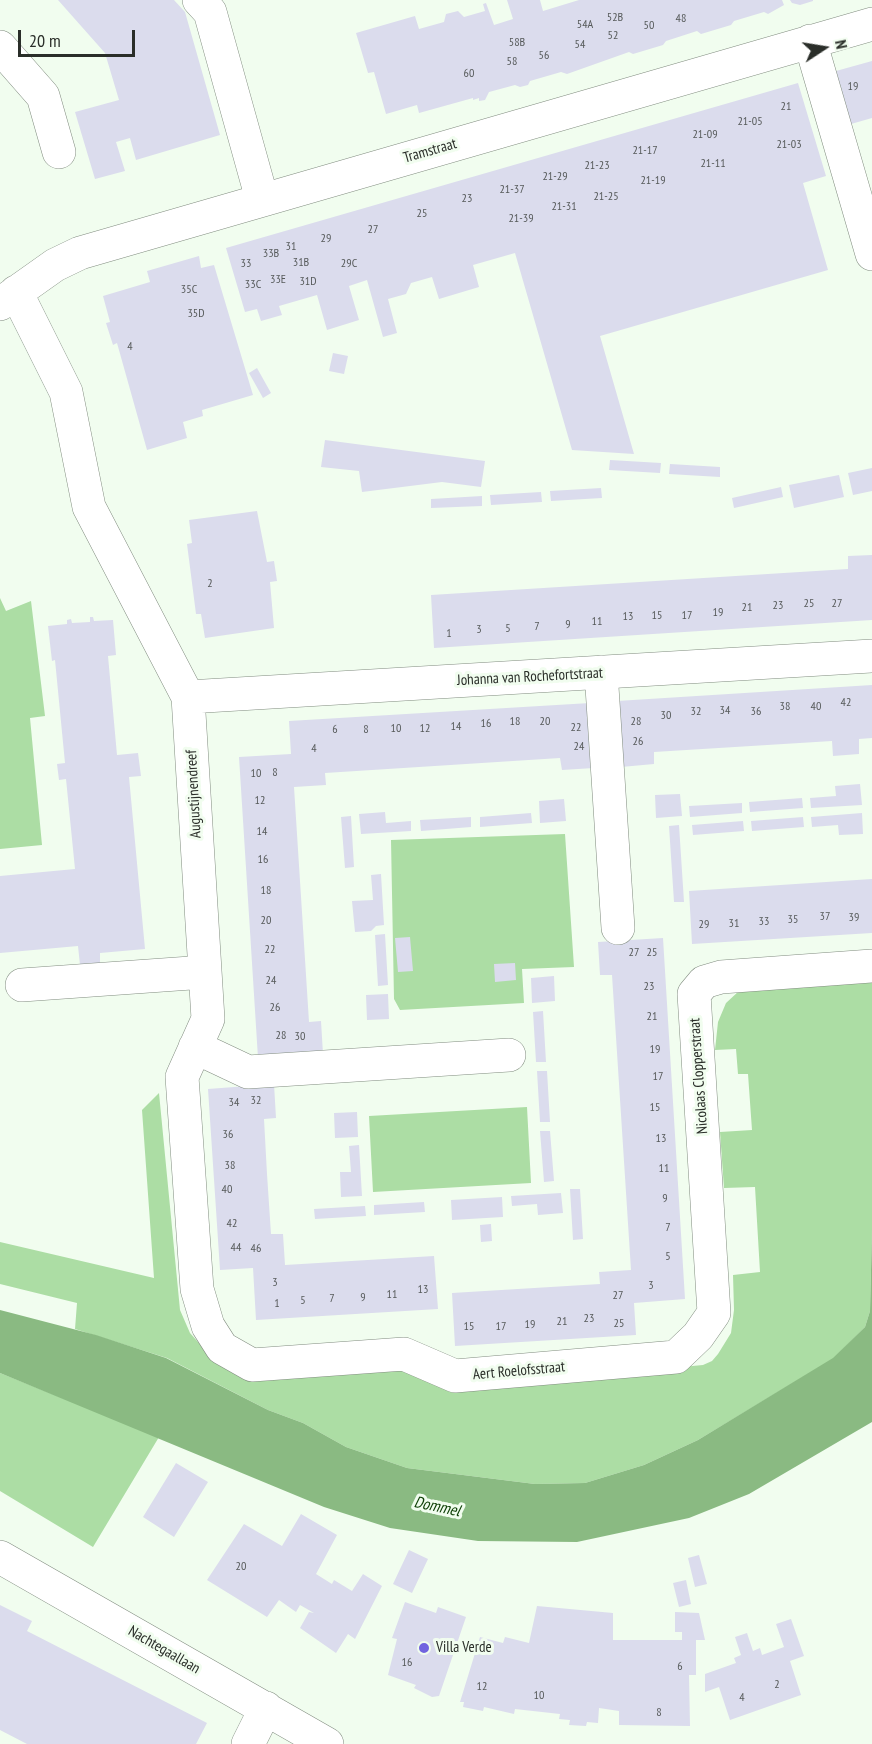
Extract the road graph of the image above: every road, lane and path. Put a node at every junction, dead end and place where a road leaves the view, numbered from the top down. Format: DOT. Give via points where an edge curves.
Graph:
graph roads {
  1 [pos="199,0"];
  2 [pos="872,24"];
  3 [pos="810,41"];
  4 [pos="0,47"];
  5 [pos="59,152"];
  6 [pos="262,198"];
  7 [pos="872,254"];
  8 [pos="8,298"];
  9 [pos="872,656"];
  10 [pos="601,672"];
  11 [pos="188,697"];
  12 [pos="618,928"];
  13 [pos="872,966"];
  14 [pos="205,972"];
  15 [pos="22,985"];
  16 [pos="195,1047"];
  17 [pos="509,1055"];
  18 [pos="208,1326"];
  19 [pos="698,1336"];
  20 [pos="0,1557"];
  21 [pos="266,1708"];
  22 [pos="248,1744"];
  23 [pos="327,1744"];
  1 -- 6 [label="street" via="210,12"];
  2 -- 3 [label="street, Tramstraat"];
  3 -- 6 [label="street, Tramstraat"];
  3 -- 7 [label="street"];
  4 -- 5 [label="street" via="43,96"];
  6 -- 8 [label="street, Tramstraat" via="80,253 55,265"];
  8 -- 11 [label="street, Augustijnendreef" via="66,392 90,507"];
  9 -- 10 [label="street, Johanna van Rochefortstraat"];
  10 -- 11 [label="street, Johanna van Rochefortstraat"];
  10 -- 12 [label="street"];
  11 -- 14 [label="street, Augustijnendreef"];
  13 -- 19 [label="street, Nicolaas Clopperstraat" via="722,977 704,982 694,994 714,1313"];
  14 -- 15 [label="street"];
  14 -- 16 [label="street, Augustijnendreef" via="208,1019"];
  16 -- 17 [label="street" via="248,1072"];
  16 -- 18 [label="street, Augustijnendreef" via="182,1077 197,1289"];
  18 -- 19 [label="street, Aert Roelofsstraat" via="222,1348 252,1365 404,1354 455,1376 676,1357"];
  20 -- 21 [label="street, Nachtegaallaan"];
  21 -- 22 [label="street"];
  21 -- 23 [label="street, Nachtegaallaan"];
}
